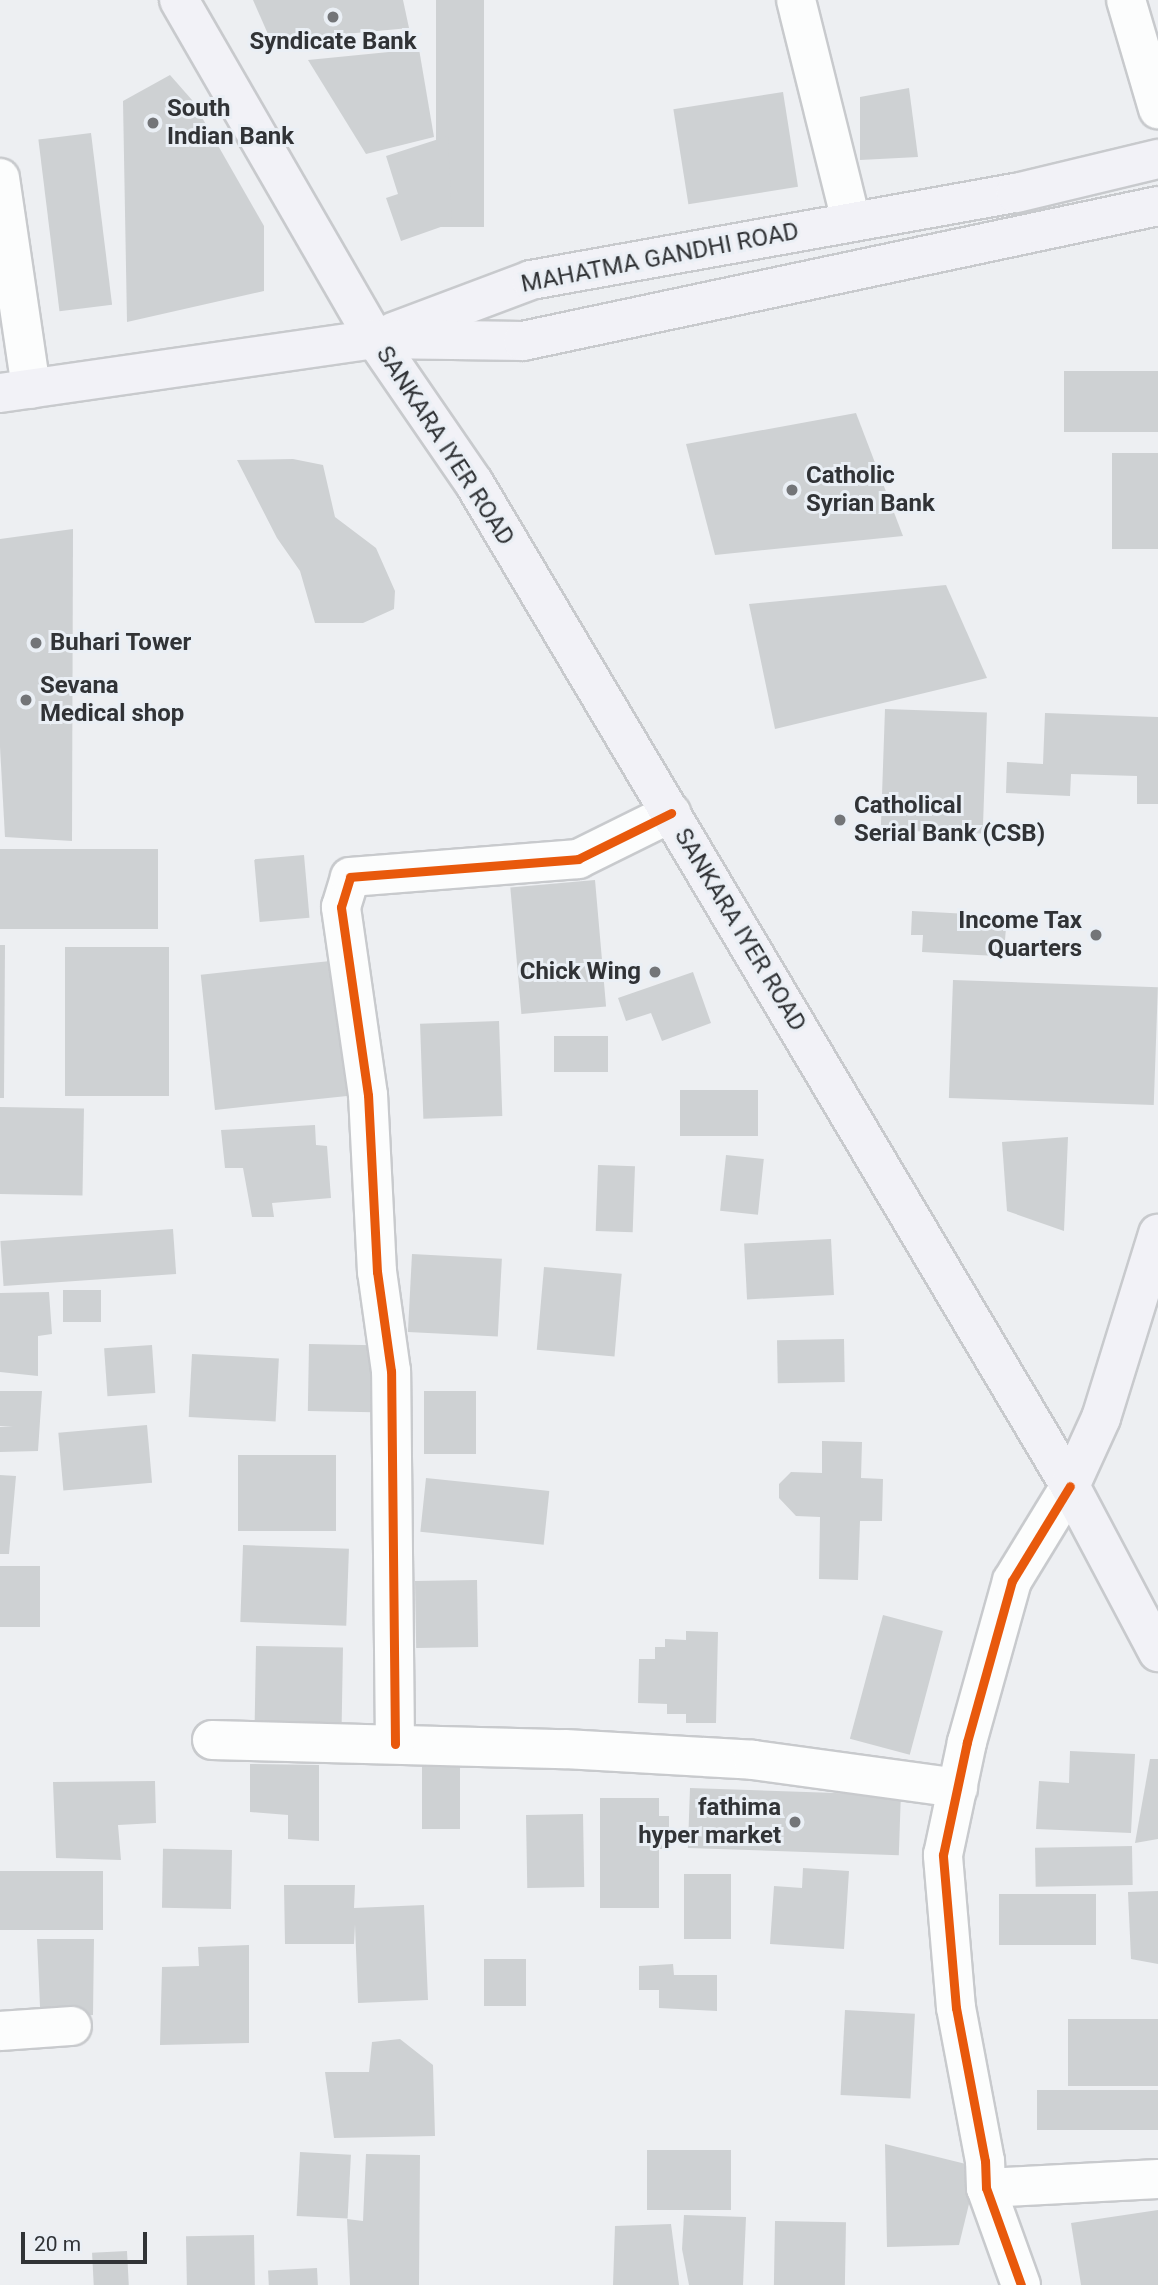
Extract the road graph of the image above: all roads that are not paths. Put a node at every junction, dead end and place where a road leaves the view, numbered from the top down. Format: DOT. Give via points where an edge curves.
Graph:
graph roads {
  1 [pos="179,0"];
  2 [pos="796,0"];
  3 [pos="1126,0"];
  4 [pos="1158,110"];
  5 [pos="1158,159"];
  6 [pos="0,178"];
  7 [pos="1158,206"];
  8 [pos="851,220"];
  9 [pos="374,339"];
  10 [pos="15,391"];
  11 [pos="671,813"];
  12 [pos="1158,1234"];
  13 [pos="1070,1486"];
  14 [pos="1158,1652"];
  15 [pos="212,1740"];
  16 [pos="394,1744"];
  17 [pos="958,1788"];
  18 [pos="72,2025"];
  19 [pos="0,2031"];
  20 [pos="1158,2179"];
  21 [pos="986,2188"];
  22 [pos="1021,2285"];
  1 -- 9 [label="main road, SANKARA IYER ROAD"];
  2 -- 8 [label="street"];
  3 -- 4 [label="street"];
  5 -- 8 [label="main road, MAHATMA GANDHI ROAD" via="1016,192"];
  6 -- 10 [label="street"];
  7 -- 9 [label="main road, MAHATMA GANDHI ROAD" via="523,341"];
  8 -- 9 [label="main road, MAHATMA GANDHI ROAD" via="531,280"];
  9 -- 10 [label="main road"];
  9 -- 11 [label="main road, SANKARA IYER ROAD" via="474,483"];
  11 -- 13 [label="main road, SANKARA IYER ROAD"];
  11 -- 16 [label="street" via="578,859 350,877 341,907 368,1095 377,1272 391,1371"];
  12 -- 13 [label="main road" via="1101,1418"];
  13 -- 14 [label="main road, SANKARA IYER ROAD"];
  13 -- 17 [label="street" via="1012,1580"];
  15 -- 16 [label="street"];
  16 -- 17 [label="street" via="753,1760"];
  17 -- 21 [label="street" via="943,1855 956,2008"];
  18 -- 19 [label="street"];
  20 -- 21 [label="street"];
  21 -- 22 [label="street"];
}
